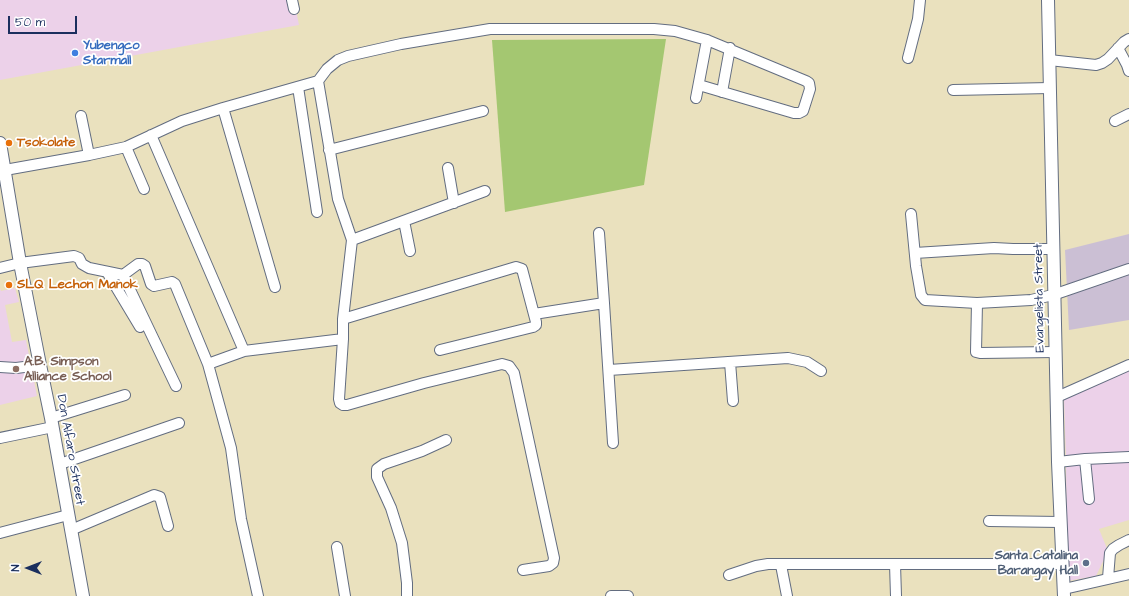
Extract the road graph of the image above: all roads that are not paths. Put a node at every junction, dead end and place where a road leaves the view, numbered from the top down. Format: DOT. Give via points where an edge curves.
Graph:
graph roads {
  1 [pos="920,0"];
  2 [pos="1048,0"];
  3 [pos="1129,39"];
  4 [pos="707,40"];
  5 [pos="730,48"];
  6 [pos="1118,48"];
  7 [pos="908,58"];
  8 [pos="1049,60"];
  9 [pos="1129,71"];
  10 [pos="318,81"];
  11 [pos="699,85"];
  12 [pos="298,87"];
  13 [pos="1050,88"];
  14 [pos="953,90"];
  15 [pos="722,92"];
  16 [pos="696,98"];
  17 [pos="223,108"];
  18 [pos="483,111"];
  19 [pos="1129,114"];
  20 [pos="81,116"];
  21 [pos="1115,121"];
  22 [pos="152,135"];
  23 [pos="0,143"];
  24 [pos="126,146"];
  25 [pos="329,150"];
  26 [pos="89,155"];
  27 [pos="448,168"];
  28 [pos="5,170"];
  29 [pos="144,189"];
  30 [pos="485,191"];
  31 [pos="454,203"];
  32 [pos="317,212"];
  33 [pos="911,214"];
  34 [pos="404,221"];
  35 [pos="599,233"];
  36 [pos="352,240"];
  37 [pos="1053,249"];
  38 [pos="410,251"];
  39 [pos="915,253"];
  40 [pos="20,263"];
  41 [pos="0,268"];
  42 [pos="1129,269"];
  43 [pos="107,272"];
  44 [pos="123,275"];
  45 [pos="275,287"];
  46 [pos="1053,295"];
  47 [pos="604,303"];
  48 [pos="976,303"];
  49 [pos="534,314"];
  50 [pos="343,319"];
  51 [pos="140,327"];
  52 [pos="343,339"];
  53 [pos="440,350"];
  54 [pos="244,351"];
  55 [pos="1055,352"];
  56 [pos="730,362"];
  57 [pos="208,364"];
  58 [pos="40,365"];
  59 [pos="1129,365"];
  60 [pos="0,367"];
  61 [pos="609,370"];
  62 [pos="821,371"];
  63 [pos="176,386"];
  64 [pos="125,395"];
  65 [pos="1056,397"];
  66 [pos="733,401"];
  67 [pos="52,422"];
  68 [pos="179,423"];
  69 [pos="0,438"];
  70 [pos="446,440"];
  71 [pos="613,443"];
  72 [pos="1129,457"];
  73 [pos="1085,459"];
  74 [pos="1058,462"];
  75 [pos="60,464"];
  76 [pos="1089,499"];
  77 [pos="68,515"];
  78 [pos="989,521"];
  79 [pos="1060,522"];
  80 [pos="168,526"];
  81 [pos="71,530"];
  82 [pos="0,533"];
  83 [pos="1129,540"];
  84 [pos="337,547"];
  85 [pos="896,564"];
  86 [pos="1063,564"];
  87 [pos="781,565"];
  88 [pos="523,570"];
  89 [pos="1129,574"];
  90 [pos="729,576"];
  91 [pos="1108,578"];
  92 [pos="1064,593"];
  93 [pos="83,596"];
  94 [pos="258,596"];
  95 [pos="345,596"];
  96 [pos="407,596"];
  97 [pos="611,596"];
  98 [pos="628,596"];
  99 [pos="787,596"];
  100 [pos="896,596"];
  1 -- 7 [label="street"];
  2 -- 8 [label="main road, Evangelista Street"];
  3 -- 6 [label="street"];
  4 -- 5 [label="street"];
  4 -- 10 [label="street" via="675,31 654,29 490,29 348,56 338,60"];
  4 -- 11 [label="street"];
  5 -- 15 [label="street"];
  5 -- 15 [label="street" via="806,81 810,89 803,111 798,113"];
  6 -- 8 [label="street" via="1108,59 1096,65"];
  6 -- 9 [label="street"];
  8 -- 13 [label="main road, Evangelista Street"];
  10 -- 12 [label="street"];
  10 -- 25 [label="street"];
  11 -- 15 [label="street"];
  11 -- 16 [label="street"];
  12 -- 17 [label="street"];
  12 -- 32 [label="street"];
  13 -- 14 [label="street"];
  13 -- 37 [label="main road, Evangelista Street"];
  17 -- 22 [label="street" via="182,121"];
  17 -- 45 [label="street"];
  18 -- 25 [label="street"];
  19 -- 21 [label="street"];
  20 -- 26 [label="street"];
  22 -- 24 [label="street"];
  22 -- 54 [label="street"];
  23 -- 28 [label="main road, Don Alfaro Street"];
  24 -- 26 [label="street"];
  24 -- 29 [label="street"];
  25 -- 36 [label="street" via="338,198"];
  26 -- 28 [label="street"];
  27 -- 31 [label="street"];
  28 -- 40 [label="main road, Don Alfaro Street"];
  30 -- 31 [label="street"];
  31 -- 34 [label="street"];
  33 -- 39 [label="street"];
  34 -- 36 [label="street"];
  34 -- 38 [label="street"];
  35 -- 47 [label="street"];
  36 -- 50 [label="street"];
  37 -- 39 [label="street" via="994,248"];
  37 -- 46 [label="main road, Evangelista Street"];
  39 -- 48 [label="street" via="921,295 925,300"];
  40 -- 41 [label="street"];
  40 -- 43 [label="street" via="74,256 85,266"];
  40 -- 58 [label="main road, Don Alfaro Street"];
  42 -- 46 [label="street"];
  43 -- 44 [label="street"];
  43 -- 51 [label="street"];
  44 -- 57 [label="street" via="138,264 142,264 154,286 172,282 174,284"];
  44 -- 63 [label="street"];
  46 -- 48 [label="street" via="1031,300"];
  46 -- 55 [label="main road, Evangelista Street"];
  47 -- 49 [label="street"];
  47 -- 61 [label="street"];
  48 -- 55 [label="street" via="976,352"];
  49 -- 50 [label="street" via="522,269 516,267"];
  49 -- 53 [label="street" via="536,325"];
  50 -- 52 [label="street"];
  52 -- 54 [label="street"];
  52 -- 88 [label="street" via="339,399 343,405 502,364 509,366 514,373 554,558 549,566"];
  54 -- 57 [label="street"];
  55 -- 65 [label="main road, Evangelista Street"];
  56 -- 61 [label="street"];
  56 -- 62 [label="street" via="788,358 807,362"];
  56 -- 66 [label="street"];
  57 -- 94 [label="street" via="230,448 241,520"];
  58 -- 60 [label="street"];
  58 -- 67 [label="main road, Don Alfaro Street"];
  59 -- 65 [label="street"];
  61 -- 71 [label="street"];
  64 -- 67 [label="street"];
  65 -- 74 [label="main road, Evangelista Street"];
  67 -- 69 [label="street"];
  67 -- 75 [label="main road, Don Alfaro Street"];
  68 -- 75 [label="street"];
  70 -- 96 [label="street" via="384,464 377,470 377,477 391,508 402,543"];
  72 -- 73 [label="street"];
  73 -- 74 [label="street"];
  73 -- 76 [label="street"];
  74 -- 79 [label="main road, Evangelista Street"];
  75 -- 77 [label="main road, Don Alfaro Street"];
  77 -- 81 [label="main road, Don Alfaro Street"];
  77 -- 82 [label="street"];
  78 -- 79 [label="street"];
  79 -- 86 [label="main road, Evangelista Street"];
  80 -- 81 [label="street" via="160,497 154,495"];
  81 -- 93 [label="main road, Don Alfaro Street"];
  83 -- 91 [label="street" via="1119,544 1110,553"];
  84 -- 95 [label="street"];
  85 -- 86 [label="street"];
  85 -- 87 [label="street"];
  85 -- 100 [label="street"];
  86 -- 92 [label="main road, Evangelista Street"];
  87 -- 90 [label="street" via="756,566"];
  87 -- 99 [label="street"];
  89 -- 91 [label="street"];
  91 -- 92 [label="street"];
  97 -- 98 [label="street"];
}
